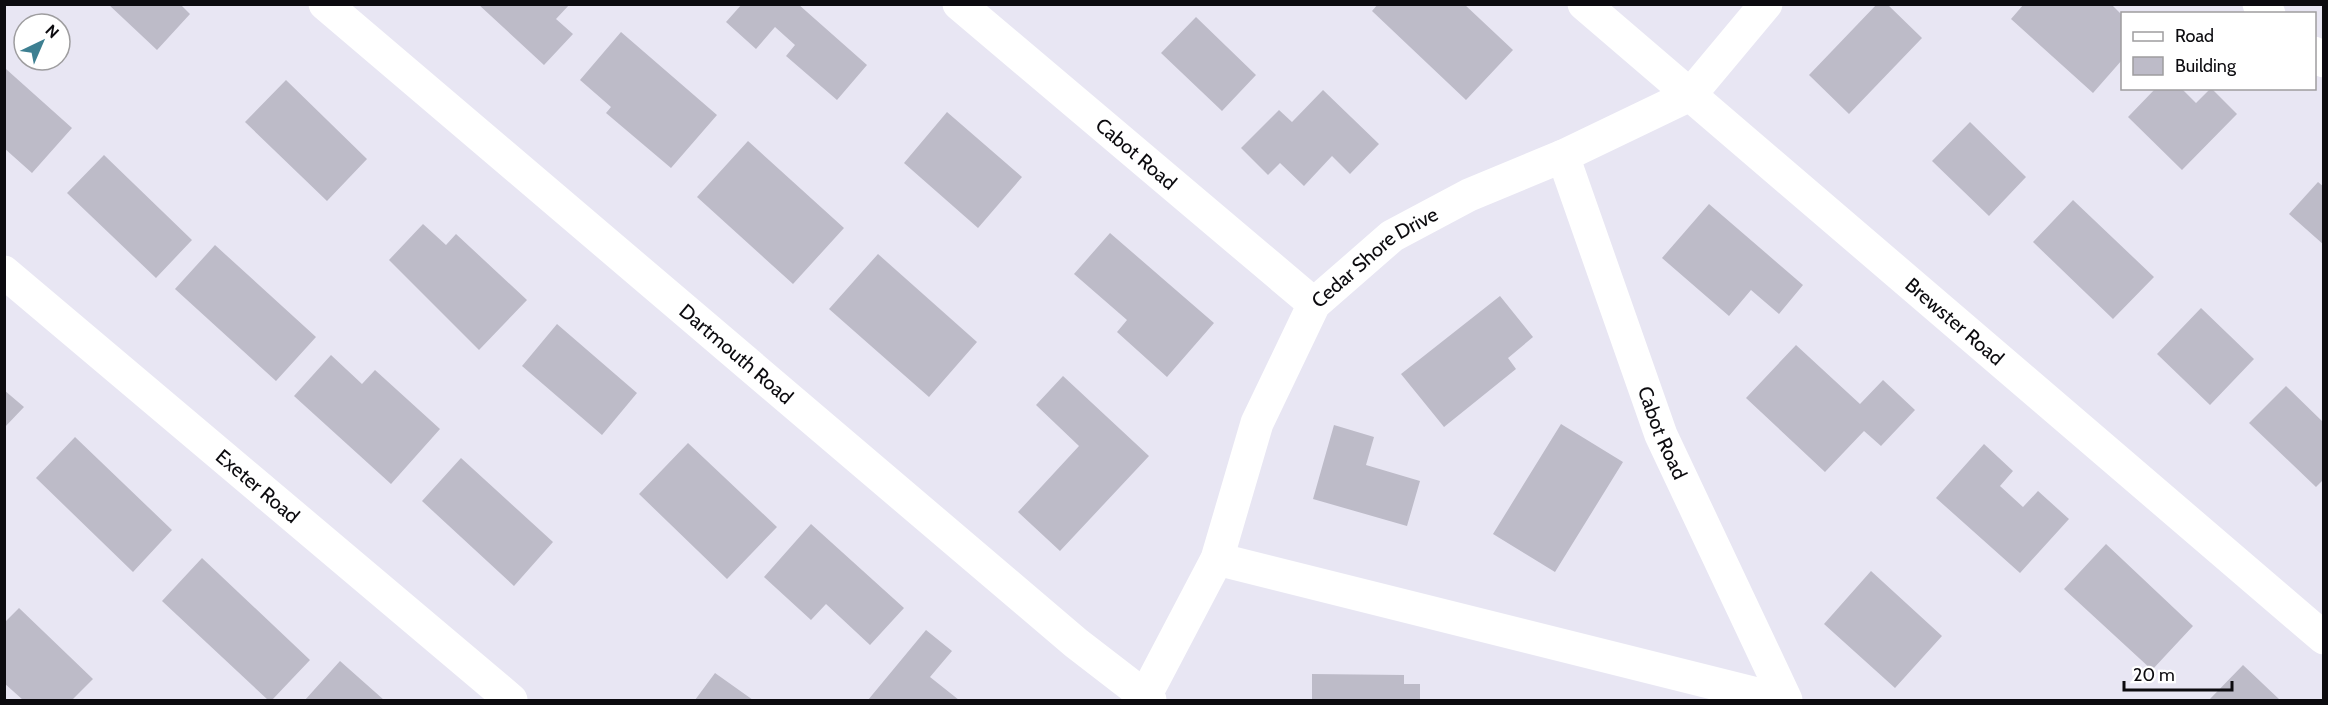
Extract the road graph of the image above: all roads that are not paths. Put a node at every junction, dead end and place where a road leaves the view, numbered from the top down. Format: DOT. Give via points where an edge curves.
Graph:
graph roads {
  1 [pos="325,4"];
  2 [pos="958,4"];
  3 [pos="1584,4"];
  4 [pos="1766,4"];
  5 [pos="1690,95"];
  6 [pos="1563,156"];
  7 [pos="4,272"];
  8 [pos="1314,304"];
  9 [pos="1217,559"];
  10 [pos="2324,638"];
  11 [pos="1146,699"];
  12 [pos="511,700"];
  13 [pos="1783,700"];
  1 -- 11 [label="street, Dartmouth Road"];
  2 -- 8 [label="street, Cabot Road"];
  3 -- 5 [label="street, Brewster Road"];
  4 -- 5 [label="street, Cedar Shore Drive"];
  5 -- 6 [label="street, Cedar Shore Drive"];
  5 -- 10 [label="street, Brewster Road"];
  6 -- 8 [label="street, Cedar Shore Drive" via="1469,195 1392,236"];
  6 -- 13 [label="street, Cabot Road" via="1661,435"];
  7 -- 12 [label="street, Exeter Road"];
  8 -- 9 [label="street, Cedar Shore Drive" via="1257,423"];
  9 -- 11 [label="street, Cedar Shore Drive"];
  9 -- 13 [label="street, Cabot Road"];
}
